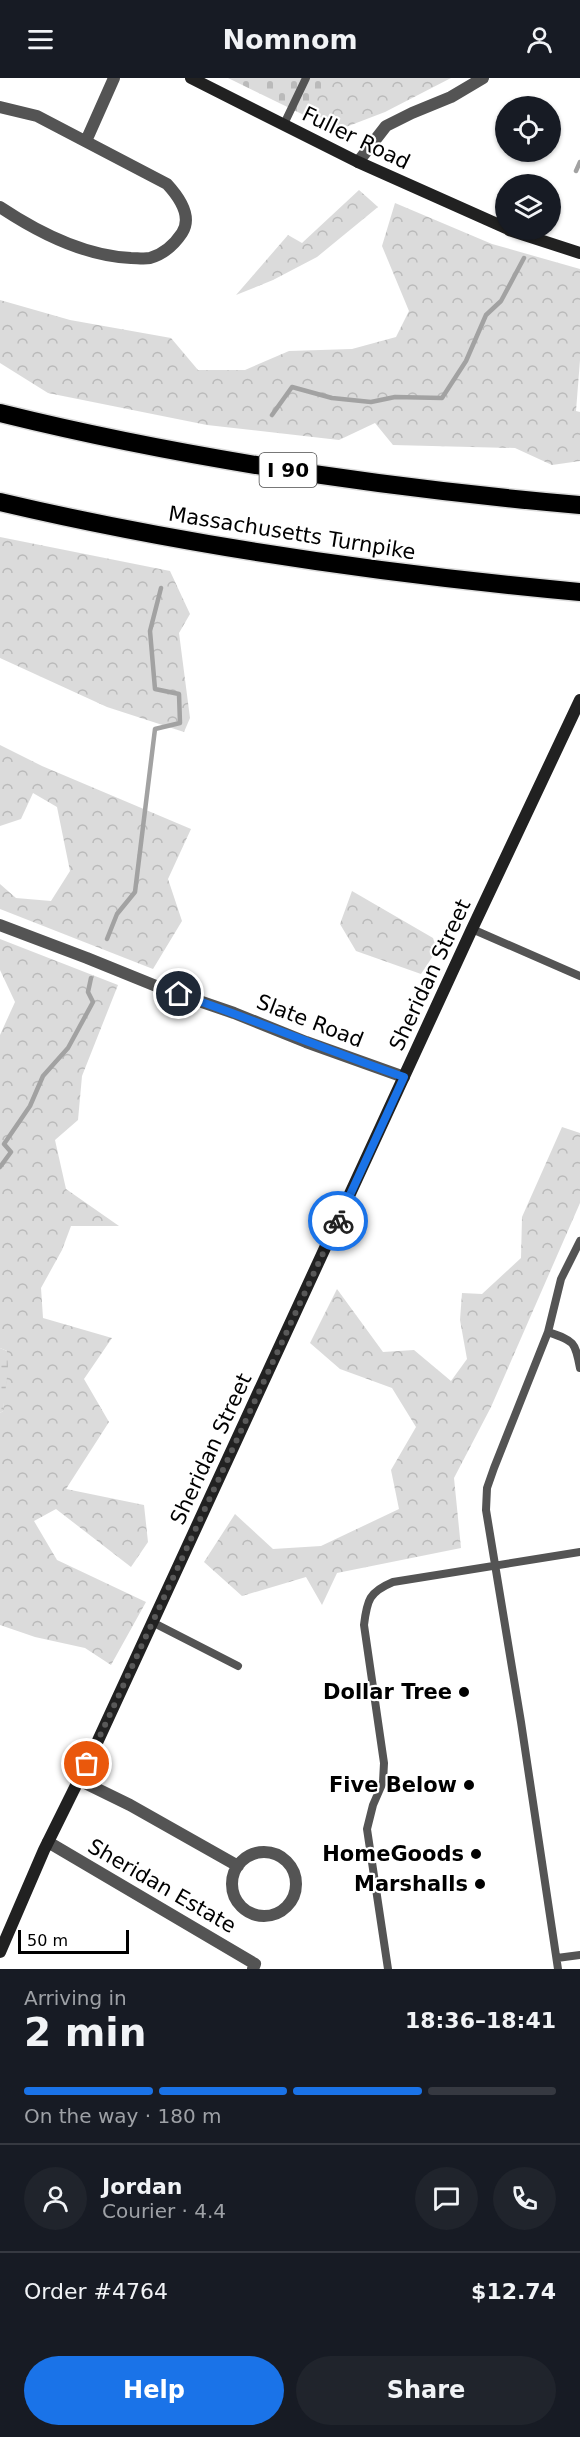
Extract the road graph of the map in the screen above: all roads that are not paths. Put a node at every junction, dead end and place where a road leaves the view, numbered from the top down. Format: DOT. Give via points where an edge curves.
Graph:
graph roads {
  1 [pos="114,78"];
  2 [pos="191,78"];
  3 [pos="306,78"];
  4 [pos="483,78"];
  5 [pos="0,107"];
  6 [pos="284,124"];
  7 [pos="86,141"];
  8 [pos="358,162"];
  9 [pos="0,207"];
  10 [pos="495,224"];
  11 [pos="542,240"];
  12 [pos="580,252"];
  13 [pos="0,413"];
  14 [pos="0,502"];
  15 [pos="580,505"];
  16 [pos="580,592"];
  17 [pos="580,700"];
  18 [pos="0,926"];
  19 [pos="472,929"];
  20 [pos="580,975"];
  21 [pos="404,1077"];
  22 [pos="580,1241"];
  23 [pos="548,1332"];
  24 [pos="580,1368"];
  25 [pos="580,1551"];
  26 [pos="495,1566"];
  27 [pos="152,1622"];
  28 [pos="238,1665"];
  29 [pos="79,1780"];
  30 [pos="48,1842"];
  31 [pos="238,1866"];
  32 [pos="0,1952"];
  33 [pos="580,1954"];
  34 [pos="556,1958"];
  35 [pos="257,1967"];
  36 [pos="388,1969"];
  37 [pos="558,1969"];
  1 -- 7 [label="street"];
  2 -- 6 [label="street, Fuller Road"];
  3 -- 6 [label="lane"];
  4 -- 8 [label="street" via="386,126"];
  5 -- 7 [label="street" via="37,116"];
  6 -- 8 [label="street, Fuller Road"];
  7 -- 9 [label="street" via="168,184 180,198 186,215 184,231 170,248 149,258 118,257 56,240"];
  8 -- 10 [label="street, Fuller Road"];
  11 -- 12 [label="street, Fuller Road"];
  13 -- 15 [label="highway, I 90" via="309,474"];
  14 -- 16 [label="highway, Massachusetts Turnpike" via="138,532 296,559 465,582"];
  17 -- 19 [label="street, Sheridan Street"];
  18 -- 21 [label="street, Slate Road"];
  19 -- 20 [label="lane"];
  19 -- 21 [label="street, Sheridan Street"];
  21 -- 27 [label="street, Sheridan Street"];
  22 -- 23 [label="lane" via="561,1279"];
  23 -- 24 [label="lane" via="576,1347"];
  23 -- 26 [label="lane" via="487,1488 486,1510"];
  25 -- 26 [label="lane"];
  26 -- 34 [label="lane"];
  26 -- 36 [label="lane" via="393,1582 377,1588 366,1604 364,1625 384,1763 383,1782 367,1829"];
  27 -- 28 [label="lane"];
  27 -- 29 [label="street, Sheridan Street"];
  29 -- 30 [label="street, Sheridan Street"];
  29 -- 31 [label="street"];
  30 -- 32 [label="street, Sheridan Street"];
  30 -- 35 [label="street, Sheridan Estate"];
  31 -- 31 [label="street" via="233,1875 234,1895 246,1910 255,1915 275,1914 291,1901 296,1880 286,1861 277,1855 255,1853"];
  33 -- 34 [label="lane"];
  34 -- 37 [label="lane"];
}
